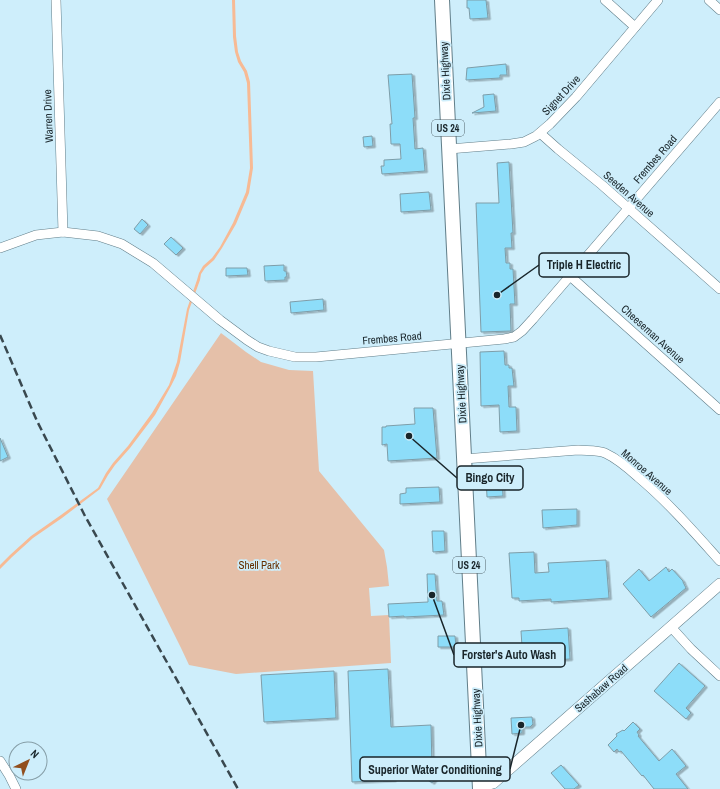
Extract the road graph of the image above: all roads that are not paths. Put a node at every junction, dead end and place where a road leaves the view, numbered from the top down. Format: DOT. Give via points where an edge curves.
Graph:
graph roads {
  1 [pos="56,0"];
  2 [pos="442,0"];
  3 [pos="605,0"];
  4 [pos="658,0"];
  5 [pos="709,0"];
  6 [pos="720,10"];
  7 [pos="635,27"];
  8 [pos="720,102"];
  9 [pos="540,133"];
  10 [pos="450,149"];
  11 [pos="628,208"];
  12 [pos="63,232"];
  13 [pos="0,248"];
  14 [pos="570,276"];
  15 [pos="720,289"];
  16 [pos="459,344"];
  17 [pos="720,410"];
  18 [pos="464,459"];
  19 [pos="720,561"];
  20 [pos="720,584"];
  21 [pos="670,627"];
  22 [pos="720,676"];
  23 [pos="0,762"];
  24 [pos="480,788"];
  25 [pos="16,789"];
  1 -- 12 [label="street, Warren Drive"];
  2 -- 10 [label="main road, Dixie Highway / US 24"];
  3 -- 7 [label="street"];
  4 -- 7 [label="street, Signet Drive"];
  5 -- 6 [label="street"];
  7 -- 9 [label="street, Signet Drive" via="576,97"];
  8 -- 11 [label="street, Frembes Road"];
  9 -- 10 [label="street, Signet Drive" via="524,142"];
  9 -- 11 [label="street, Seeden Avenue"];
  10 -- 16 [label="main road, Dixie Highway / US 24"];
  11 -- 14 [label="street, Frembes Road"];
  11 -- 15 [label="street, Seeden Avenue"];
  12 -- 13 [label="street, Frembes Road" via="36,235"];
  12 -- 16 [label="street, Frembes Road" via="98,236 136,252 236,332 269,351 295,357 316,357"];
  14 -- 16 [label="street, Frembes Road" via="530,323 514,337"];
  14 -- 17 [label="street, Cheeseman Avenue"];
  16 -- 18 [label="main road, Dixie Highway / US 24"];
  18 -- 19 [label="street, Monroe Avenue" via="578,450 604,453 616,459 649,486"];
  18 -- 24 [label="main road, Dixie Highway / US 24"];
  20 -- 21 [label="street, Sashabaw Road"];
  21 -- 22 [label="street"];
  21 -- 24 [label="street, Sashabaw Road" via="492,783"];
  23 -- 25 [label="street"];
}
